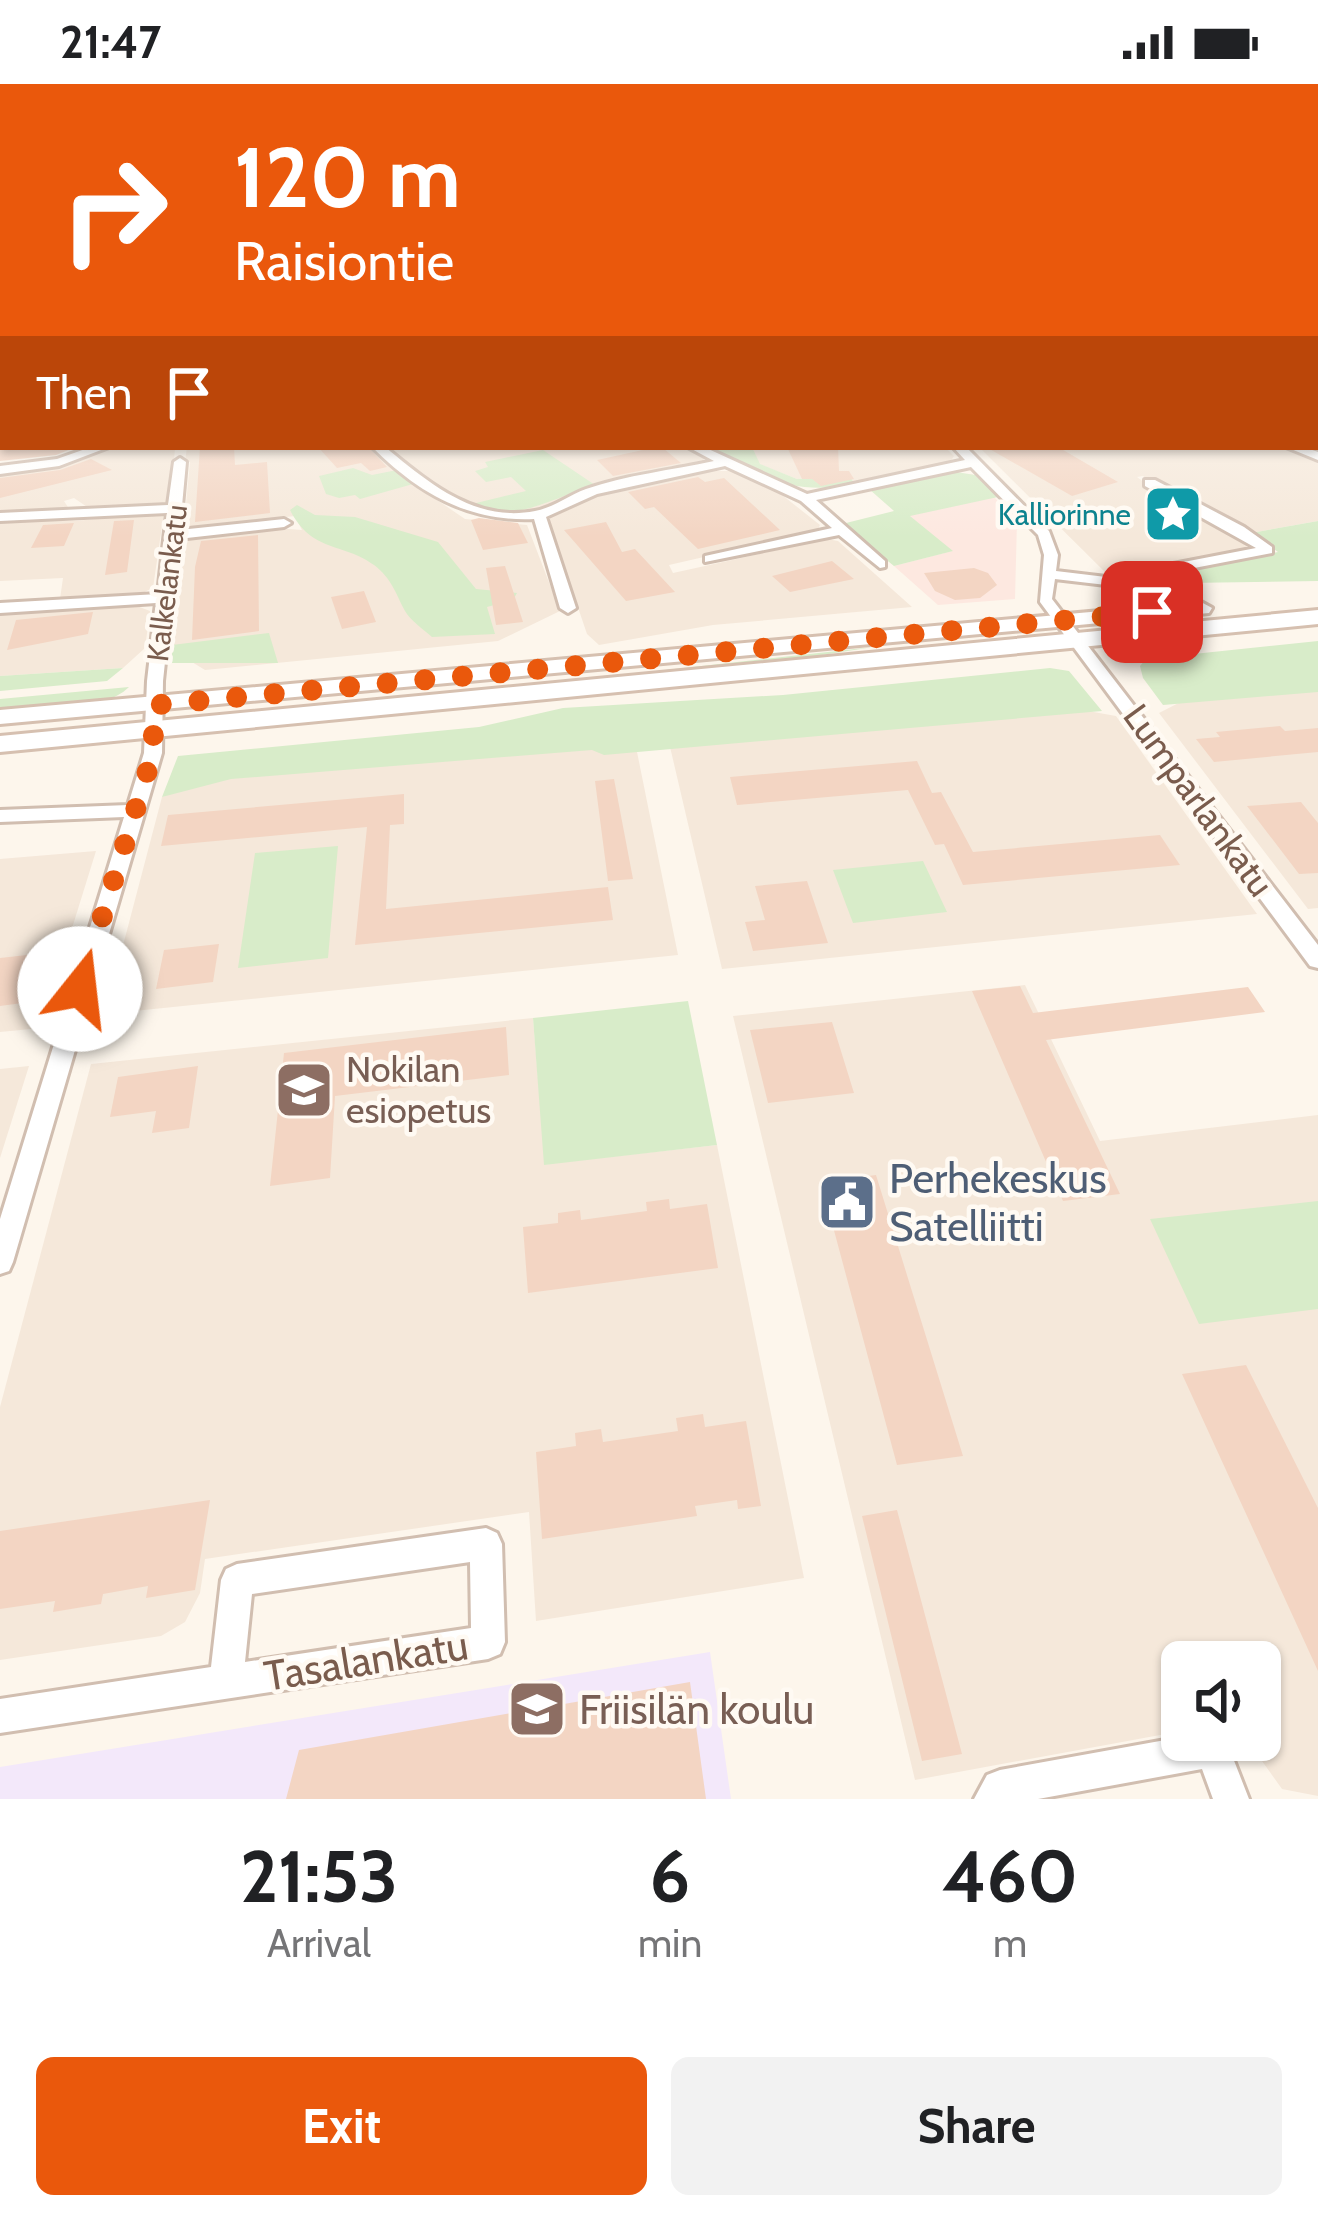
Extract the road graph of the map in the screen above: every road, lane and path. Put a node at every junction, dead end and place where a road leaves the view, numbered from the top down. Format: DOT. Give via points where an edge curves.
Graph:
graph roads {
  1 [pos="94,450"];
  2 [pos="382,450"];
  3 [pos="699,450"];
  4 [pos="962,450"];
  5 [pos="180,462"];
  6 [pos="975,462"];
  7 [pos="722,463"];
  8 [pos="0,470"];
  9 [pos="1150,483"];
  10 [pos="806,498"];
  11 [pos="178,508"];
  12 [pos="539,515"];
  13 [pos="0,517"];
  14 [pos="284,524"];
  15 [pos="839,531"];
  16 [pos="173,535"];
  17 [pos="710,559"];
  18 [pos="880,564"];
  19 [pos="1048,574"];
  20 [pos="165,598"];
  21 [pos="1318,598"];
  22 [pos="0,608"];
  23 [pos="568,608"];
  24 [pos="1318,617"];
  25 [pos="1062,620"];
  26 [pos="1079,641"];
  27 [pos="0,717"];
  28 [pos="154,718"];
  29 [pos="0,744"];
  30 [pos="133,811"];
  31 [pos="0,816"];
  32 [pos="1318,960"];
  33 [pos="0,1262"];
  34 [pos="226,1681"];
  35 [pos="0,1715"];
  36 [pos="992,1799"];
  37 [pos="1231,1799"];
  1 -- 8 [label="street"];
  2 -- 12 [label="street" via="454,506 490,517"];
  3 -- 7 [label="street"];
  4 -- 6 [label="street"];
  5 -- 11 [label="street, Kalkelankatu"];
  6 -- 10 [label="street"];
  6 -- 19 [label="street" via="1044,534"];
  7 -- 10 [label="street"];
  7 -- 12 [label="street" via="593,491"];
  9 -- 19 [label="street" via="1267,550 1106,581"];
  10 -- 15 [label="street"];
  11 -- 13 [label="street"];
  11 -- 16 [label="street, Kalkelankatu"];
  12 -- 23 [label="street"];
  14 -- 16 [label="street"];
  15 -- 17 [label="street"];
  15 -- 18 [label="street"];
  16 -- 20 [label="street, Kalkelankatu"];
  19 -- 25 [label="street" via="1046,599"];
  20 -- 22 [label="street"];
  20 -- 28 [label="street, Kalkelankatu"];
  21 -- 25 [label="main road"];
  24 -- 26 [label="main road"];
  25 -- 26 [label="street, Lumparlankatu"];
  25 -- 28 [label="main road"];
  26 -- 28 [label="main road"];
  26 -- 32 [label="street, Lumparlankatu"];
  27 -- 28 [label="main road"];
  28 -- 29 [label="main road"];
  28 -- 30 [label="street" via="153,753"];
  30 -- 31 [label="street"];
  30 -- 33 [label="street"];
  34 -- 34 [label="street, Tasalankatu" via="238,1580 486,1544 488,1642"];
  34 -- 35 [label="street, Tasalankatu"];
  36 -- 37 [label="street" via="1000,1788 1212,1749"];
}
